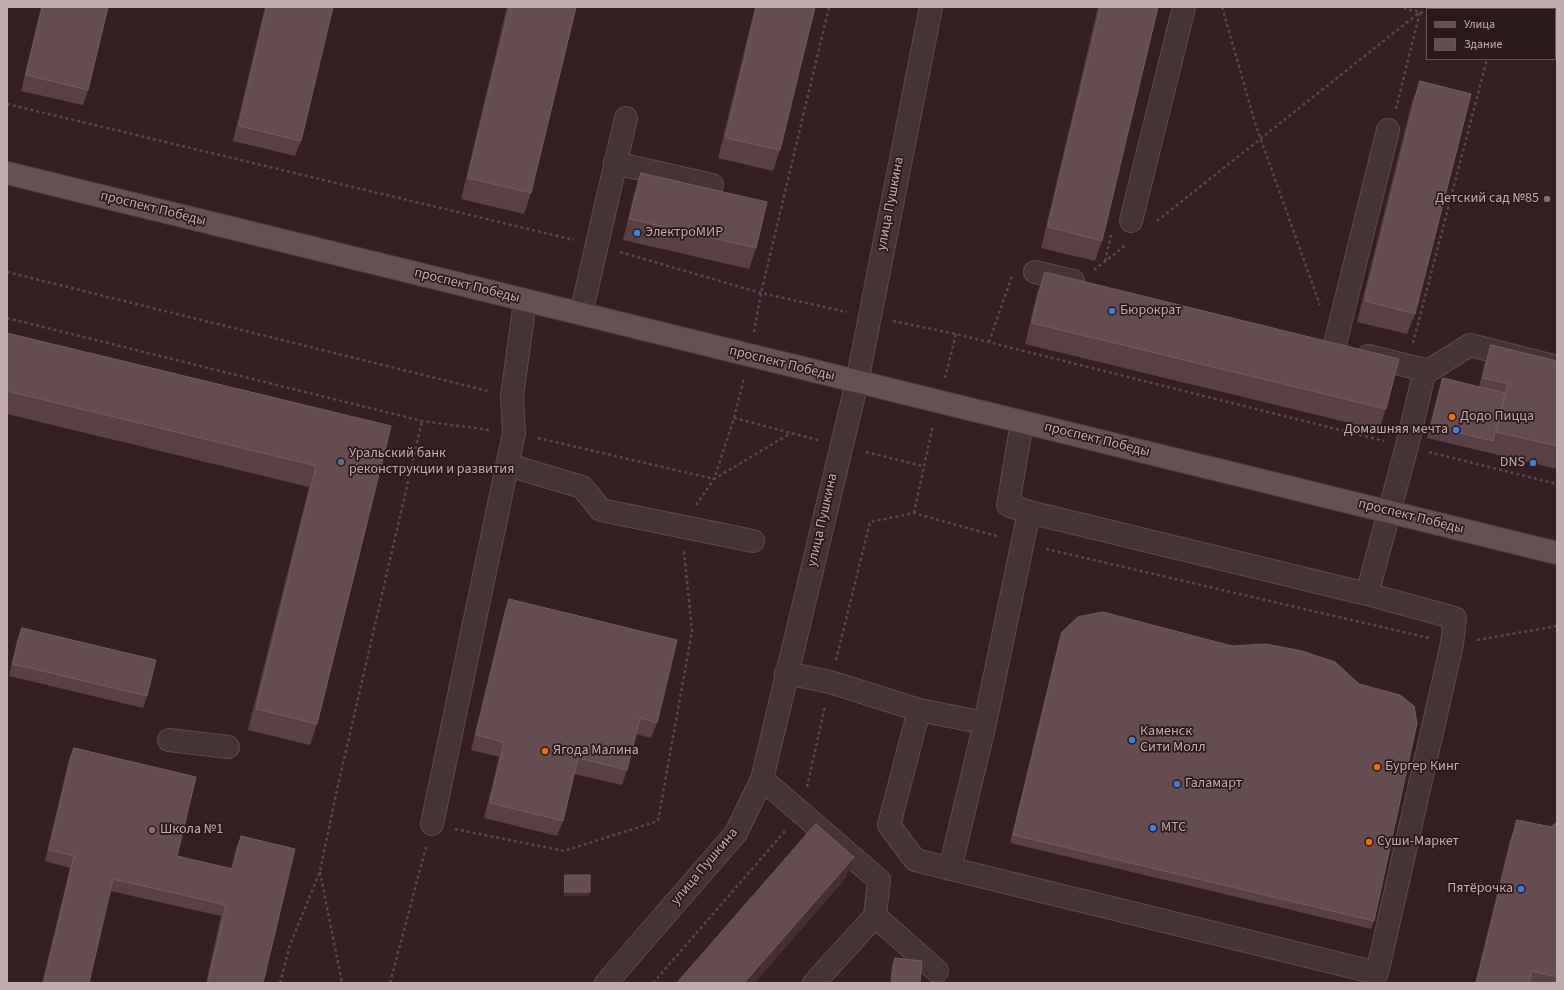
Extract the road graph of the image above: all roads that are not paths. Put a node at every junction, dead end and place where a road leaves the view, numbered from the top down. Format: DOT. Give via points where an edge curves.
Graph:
graph roads {
  1 [pos="931,7"];
  2 [pos="1184,7"];
  3 [pos="626,118"];
  4 [pos="1388,130"];
  5 [pos="615,163"];
  6 [pos="7,173"];
  7 [pos="712,185"];
  8 [pos="1130,232"];
  9 [pos="1027,274"];
  10 [pos="1085,285"];
  11 [pos="525,300"];
  12 [pos="581,314"];
  13 [pos="1312,342"];
  14 [pos="1334,348"];
  15 [pos="1557,367"];
  16 [pos="1416,369"];
  17 [pos="857,382"];
  18 [pos="1022,422"];
  19 [pos="508,465"];
  20 [pos="1390,511"];
  21 [pos="1029,512"];
  22 [pos="753,541"];
  23 [pos="1557,553"];
  24 [pos="1367,594"];
  25 [pos="786,673"];
  26 [pos="920,710"];
  27 [pos="985,723"];
  28 [pos="169,740"];
  29 [pos="228,747"];
  30 [pos="762,779"];
  31 [pos="432,824"];
  32 [pos="950,869"];
  33 [pos="875,916"];
  34 [pos="937,971"];
  35 [pos="606,983"];
  36 [pos="814,983"];
  1 -- 17 [label="street, улица Пушкина"];
  2 -- 8 [label="street"];
  3 -- 5 [label="street"];
  4 -- 14 [label="street"];
  5 -- 7 [label="street"];
  5 -- 12 [label="street"];
  6 -- 11 [label="main road, проспект Победы"];
  9 -- 10 [label="street"];
  11 -- 12 [label="main road, проспект Победы"];
  11 -- 19 [label="street" via="512,396 514,433"];
  12 -- 17 [label="main road, проспект Победы"];
  13 -- 14 [label="street"];
  14 -- 16 [label="street"];
  15 -- 16 [label="street" via="1470,346"];
  16 -- 20 [label="street" via="1407,446"];
  17 -- 18 [label="main road, проспект Победы"];
  17 -- 25 [label="street, улица Пушкина"];
  18 -- 20 [label="main road, проспект Победы"];
  18 -- 21 [label="street" via="1008,505"];
  19 -- 22 [label="street" via="582,487 601,510"];
  19 -- 31 [label="street"];
  20 -- 23 [label="main road, проспект Победы"];
  20 -- 24 [label="street"];
  21 -- 24 [label="street"];
  21 -- 27 [label="street"];
  24 -- 32 [label="street" via="1455,618 1452,644 1377,973"];
  25 -- 26 [label="street" via="830,682"];
  25 -- 30 [label="street, улица Пушкина"];
  26 -- 27 [label="street"];
  26 -- 32 [label="street" via="889,825 914,860"];
  27 -- 32 [label="street"];
  28 -- 29 [label="street"];
  30 -- 33 [label="street" via="879,880"];
  30 -- 35 [label="street, улица Пушкина" via="736,833"];
  33 -- 34 [label="street"];
  33 -- 36 [label="street"];
}
